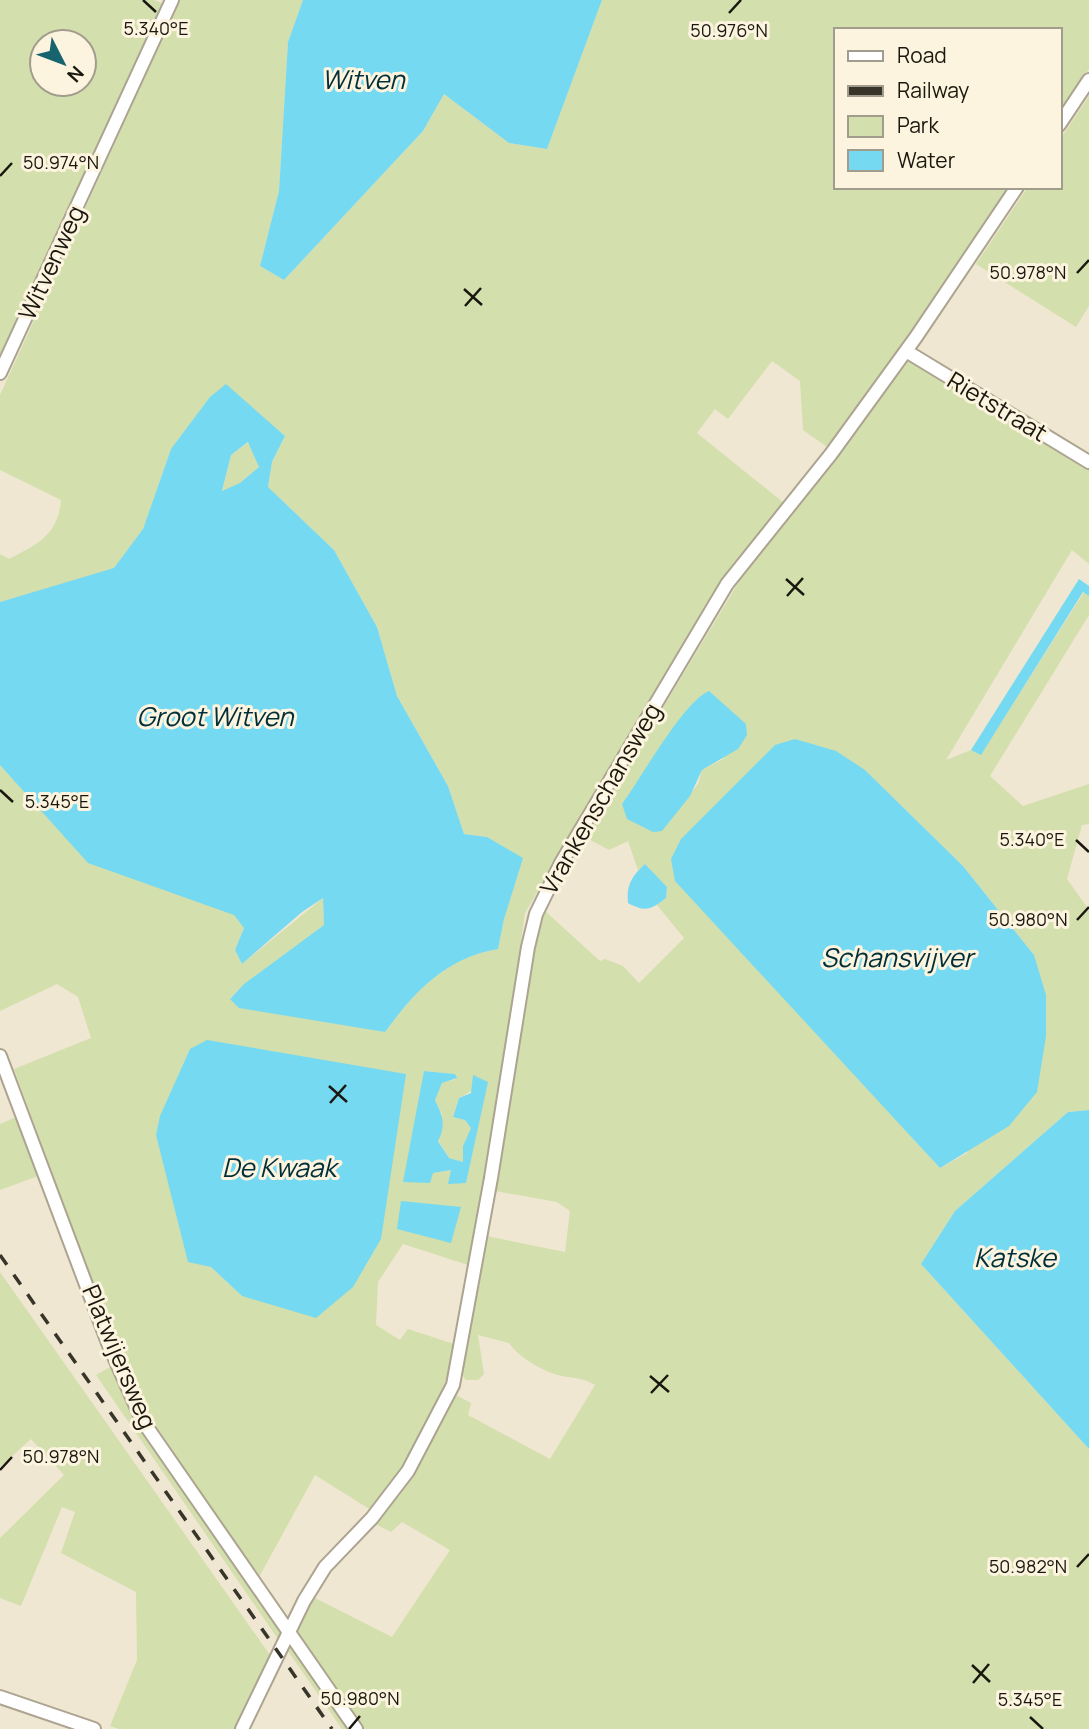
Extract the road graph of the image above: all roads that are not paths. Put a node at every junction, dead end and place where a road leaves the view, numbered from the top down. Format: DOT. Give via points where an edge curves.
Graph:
graph roads {
  1 [pos="172,0"];
  2 [pos="1089,80"];
  3 [pos="1061,122"];
  4 [pos="1016,189"];
  5 [pos="906,351"];
  6 [pos="0,373"];
  7 [pos="1089,462"];
  8 [pos="0,1056"];
  9 [pos="288,1631"];
  10 [pos="1,1701"];
  11 [pos="94,1729"];
  12 [pos="242,1729"];
  13 [pos="356,1729"];
  1 -- 6 [label="street, Witvenweg"];
  2 -- 3 [label="street"];
  4 -- 5 [label="street, Vrankenschansweg"];
  5 -- 7 [label="street, Rietstraat"];
  5 -- 9 [label="street, Vrankenschansweg" via="727,584 561,863 536,914 453,1385 408,1471 372,1518 325,1567"];
  8 -- 9 [label="street, Platwijersweg" via="138,1414"];
  9 -- 12 [label="street, Vrankenschansweg"];
  9 -- 13 [label="street, Platwijersweg"];
  10 -- 11 [label="street"];
}
